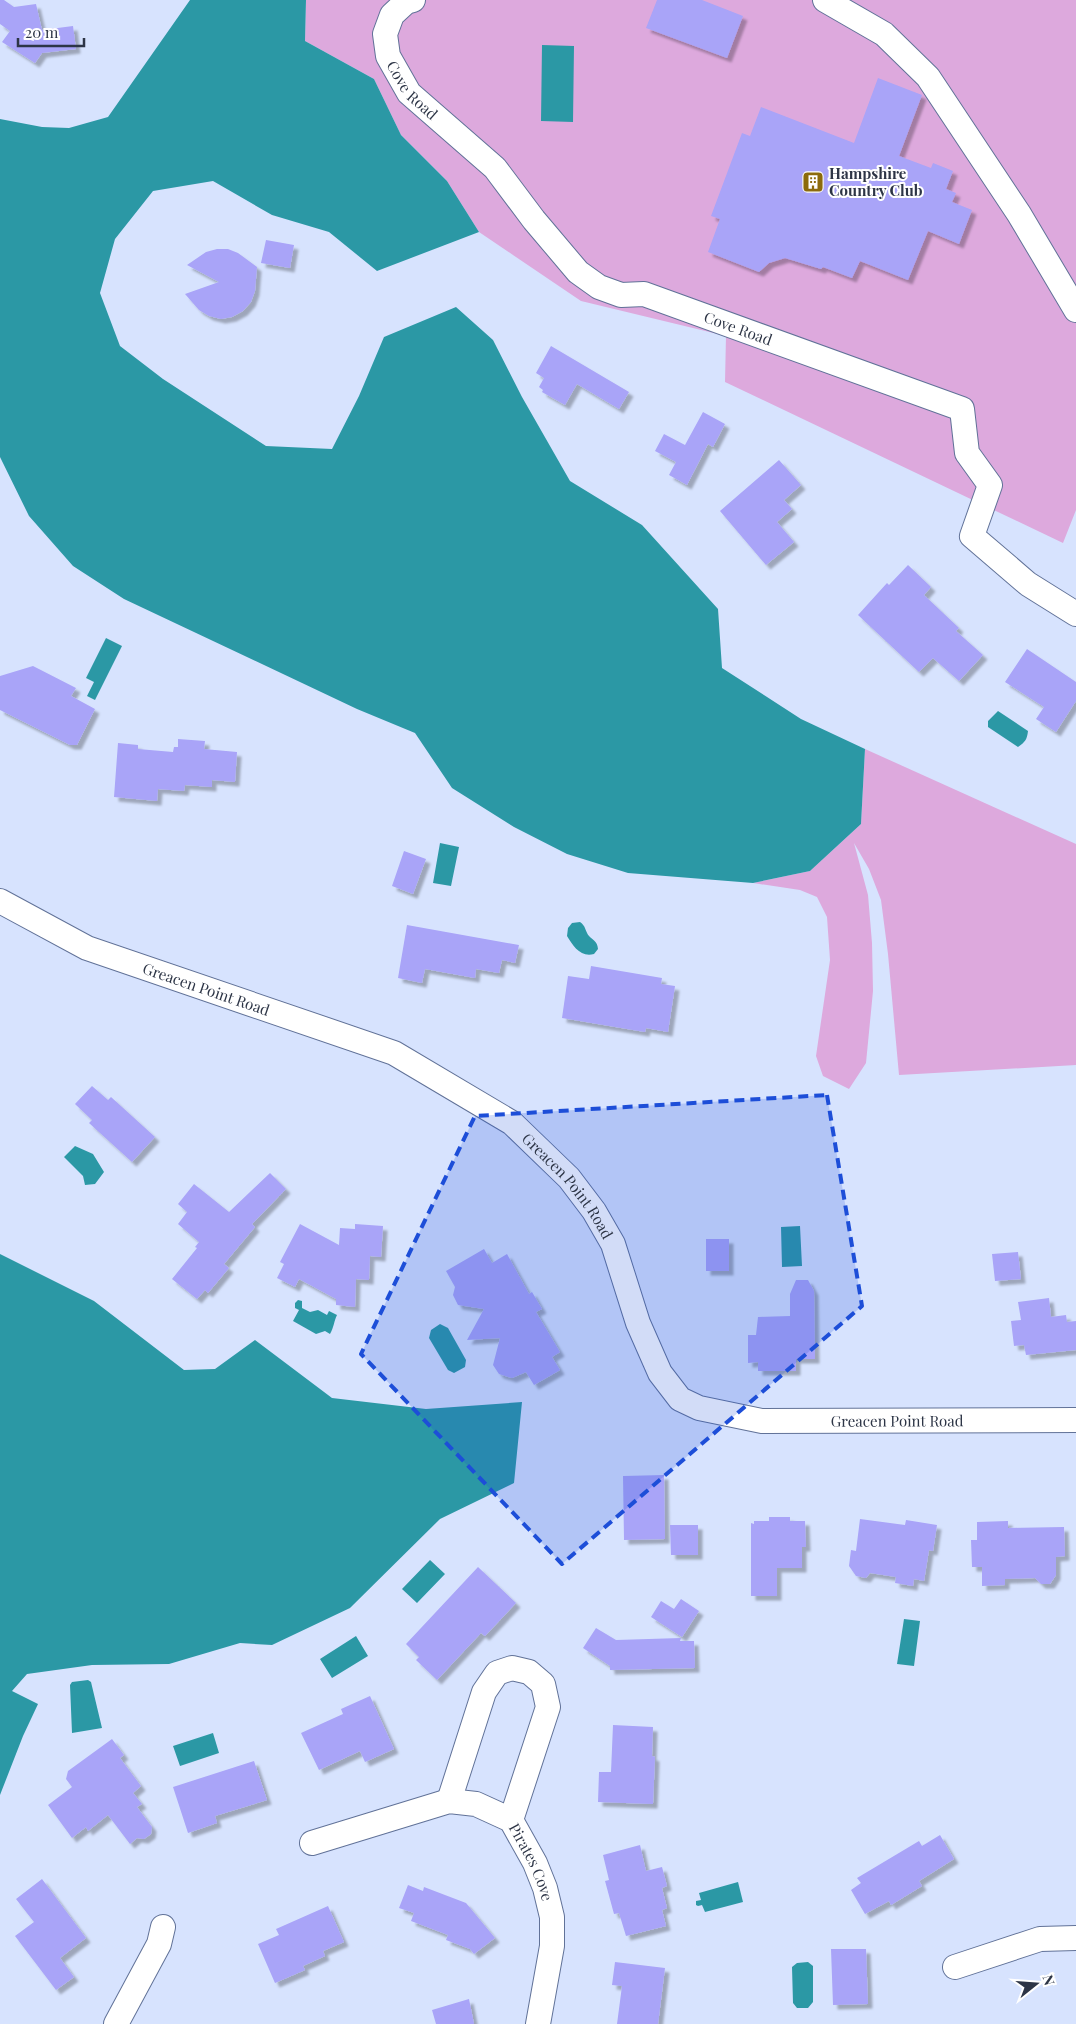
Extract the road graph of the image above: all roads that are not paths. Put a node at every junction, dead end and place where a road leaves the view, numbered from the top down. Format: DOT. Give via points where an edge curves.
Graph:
graph roads {
  1 [pos="413,0"];
  2 [pos="825,0"];
  3 [pos="1076,310"];
  4 [pos="1076,614"];
  5 [pos="0,902"];
  6 [pos="1076,1420"];
  7 [pos="449,1801"];
  8 [pos="511,1820"];
  9 [pos="312,1844"];
  10 [pos="163,1927"];
  11 [pos="1076,1938"];
  12 [pos="955,1967"];
  13 [pos="116,2024"];
  14 [pos="538,2024"];
  1 -- 4 [label="street, Cove Road" via="392,15 384,34 388,56 409,93 495,168 578,272 599,287 621,295 644,294 962,409 967,453 990,485 972,536 1028,584"];
  2 -- 3 [label="street" via="884,34 928,76 1019,214"];
  5 -- 6 [label="street, Greacen Point Road" via="88,948 394,1052 512,1123 569,1178 594,1210 613,1244 638,1322 660,1373 680,1399 699,1408 762,1421"];
  7 -- 8 [label="street, Pirates Cove" via="476,1804"];
  7 -- 8 [label="street" via="484,1692 497,1673 512,1668 529,1672 543,1684 548,1707"];
  7 -- 9 [label="street, Pirates Cove"];
  8 -- 14 [label="street, Pirates Cove" via="535,1863 552,1917 552,1946"];
  10 -- 13 [label="street" via="159,1944"];
  11 -- 12 [label="street" via="1040,1939"];
}
